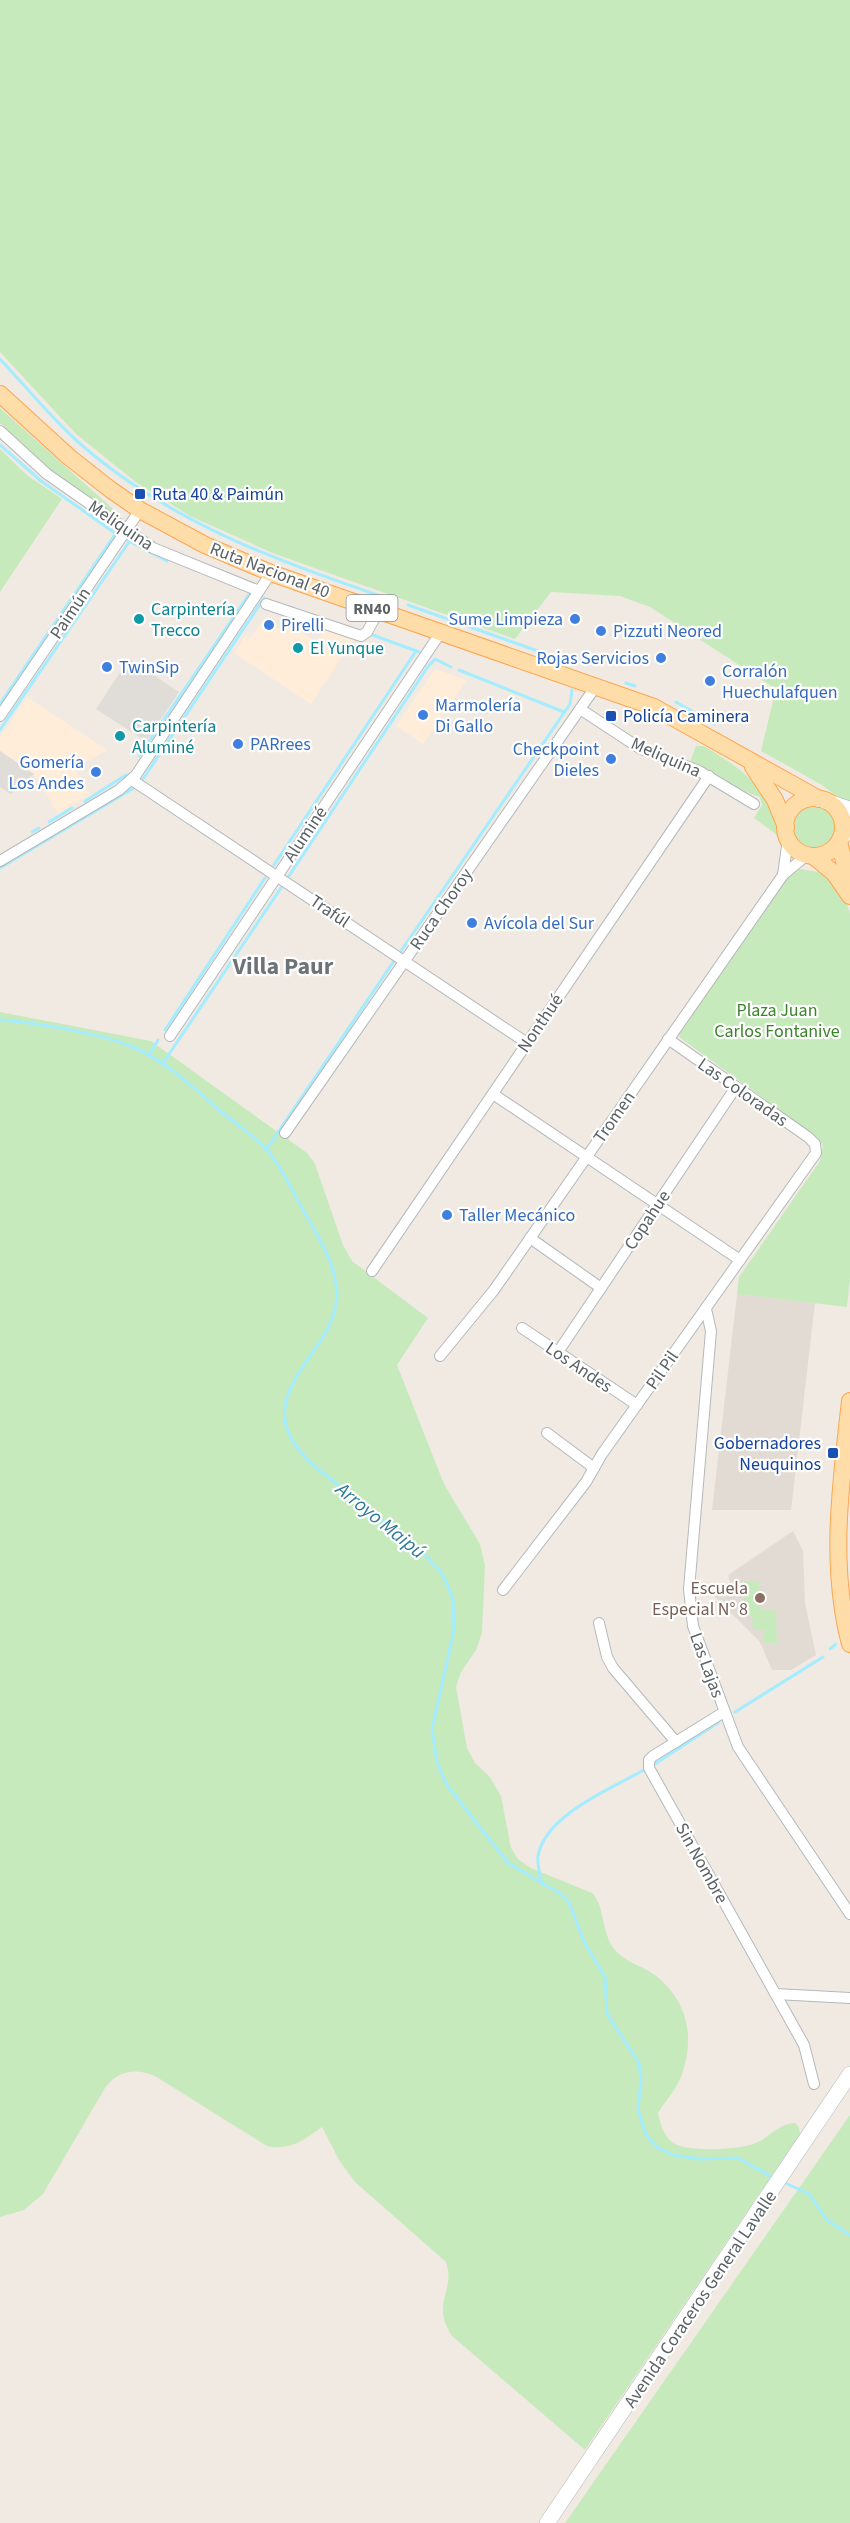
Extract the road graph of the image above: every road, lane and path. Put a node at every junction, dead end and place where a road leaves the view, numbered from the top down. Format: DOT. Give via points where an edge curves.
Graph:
graph roads {
  1 [pos="0,386"];
  2 [pos="0,394"];
  3 [pos="20,410"];
  4 [pos="0,431"];
  5 [pos="140,510"];
  6 [pos="126,530"];
  7 [pos="271,573"];
  8 [pos="259,591"];
  9 [pos="266,604"];
  10 [pos="379,610"];
  11 [pos="441,632"];
  12 [pos="596,686"];
  13 [pos="580,709"];
  14 [pos="0,716"];
  15 [pos="748,761"];
  16 [pos="709,776"];
  17 [pos="132,780"];
  18 [pos="822,800"];
  19 [pos="754,804"];
  20 [pos="850,809"];
  21 [pos="787,833"];
  22 [pos="843,837"];
  23 [pos="810,855"];
  24 [pos="0,861"];
  25 [pos="783,875"];
  26 [pos="277,876"];
  27 [pos="850,884"];
  28 [pos="850,896"];
  29 [pos="405,961"];
  30 [pos="170,1036"];
  31 [pos="668,1039"];
  32 [pos="527,1043"];
  33 [pos="736,1087"];
  34 [pos="493,1094"];
  35 [pos="285,1133"];
  36 [pos="816,1147"];
  37 [pos="586,1157"];
  38 [pos="657,1204"];
  39 [pos="530,1238"];
  40 [pos="740,1260"];
  41 [pos="372,1271"];
  42 [pos="601,1288"];
  43 [pos="706,1309"];
  44 [pos="522,1328"];
  45 [pos="558,1352"];
  46 [pos="440,1356"];
  47 [pos="850,1401"];
  48 [pos="637,1406"];
  49 [pos="547,1433"];
  50 [pos="594,1468"];
  51 [pos="502,1590"];
  52 [pos="599,1623"];
  53 [pos="850,1644"];
  54 [pos="724,1712"];
  55 [pos="676,1742"];
  56 [pos="850,1914"];
  57 [pos="776,1994"];
  58 [pos="850,1998"];
  59 [pos="850,2074"];
  60 [pos="814,2084"];
  61 [pos="548,2523"];
  1 -- 3 [label="main road, Ruta Nacional 40 / RN40"];
  2 -- 3 [label="main road, Ruta Nacional 40 / RN40"];
  3 -- 5 [label="main road, Ruta Nacional 40 / RN40" via="83,469"];
  4 -- 6 [label="street, Meliquina" via="46,474"];
  5 -- 6 [label="street, Paimún"];
  5 -- 7 [label="main road, Ruta Nacional 40 / RN40" via="205,545"];
  6 -- 8 [label="street, Meliquina" via="160,552"];
  6 -- 14 [label="street, Paimún"];
  7 -- 8 [label="street"];
  7 -- 10 [label="main road, Ruta Nacional 40 / RN40"];
  8 -- 17 [label="street"];
  9 -- 10 [label="street" via="361,636"];
  10 -- 11 [label="main road, Ruta Nacional 40 / RN40"];
  11 -- 12 [label="main road, Ruta Nacional 40 / RN40"];
  11 -- 26 [label="street, Aluminé"];
  12 -- 13 [label="street, Ruca Choroy"];
  12 -- 15 [label="main road, Ruta Nacional 40 / RN40" via="674,717"];
  13 -- 16 [label="street, Meliquina" via="647,752"];
  13 -- 29 [label="street, Ruca Choroy"];
  15 -- 18 [label="main road, Ruta Nacional 40 / RN40"];
  15 -- 21 [label="main road, Ruta Nacional 40 / RN40" via="771,792"];
  16 -- 19 [label="street, Meliquina"];
  16 -- 32 [label="street, Nonthué"];
  17 -- 24 [label="street"];
  17 -- 26 [label="street, Trafúl"];
  18 -- 20 [label="main road"];
  18 -- 21 [label="main road" via="796,805 789,815"];
  18 -- 22 [label="main road, RN40" via="842,818"];
  21 -- 23 [label="main road, RN40" via="796,849"];
  21 -- 25 [label="street, Tromen"];
  22 -- 23 [label="main road" via="825,854"];
  22 -- 27 [label="main road, RN40"];
  23 -- 25 [label="street, Tromen"];
  23 -- 28 [label="main road, RN40" via="834,873"];
  25 -- 31 [label="street, Tromen"];
  26 -- 29 [label="street, Trafúl"];
  26 -- 30 [label="street, Aluminé"];
  29 -- 32 [label="street, Trafúl"];
  29 -- 35 [label="street, Ruca Choroy"];
  31 -- 33 [label="street, Las Coloradas"];
  31 -- 37 [label="street, Tromen"];
  32 -- 34 [label="street, Nonthué"];
  33 -- 36 [label="street, Las Coloradas" via="808,1137"];
  33 -- 38 [label="street, Copahue"];
  34 -- 37 [label="street"];
  34 -- 41 [label="street, Nonthué"];
  36 -- 40 [label="street, Pil Pil" via="814,1156"];
  37 -- 38 [label="street"];
  37 -- 39 [label="street, Tromen"];
  38 -- 40 [label="street"];
  38 -- 42 [label="street, Copahue"];
  39 -- 42 [label="street"];
  39 -- 46 [label="street, Tromen" via="482,1306"];
  40 -- 43 [label="street, Pil Pil"];
  42 -- 45 [label="street, Copahue"];
  43 -- 48 [label="street, Pil Pil"];
  43 -- 54 [label="street, Las Lajas" via="711,1331 689,1604"];
  44 -- 45 [label="street, Los Andes"];
  45 -- 48 [label="street, Los Andes"];
  47 -- 53 [label="main road" via="838,1547 842,1604"];
  48 -- 50 [label="street, Pil Pil"];
  49 -- 50 [label="street"];
  50 -- 51 [label="street, Pil Pil"];
  52 -- 55 [label="street" via="613,1668"];
  54 -- 55 [label="street, Sin Nombre"];
  54 -- 56 [label="street, Las Lajas" via="742,1754"];
  55 -- 57 [label="street, Sin Nombre" via="651,1757 649,1768"];
  57 -- 58 [label="street"];
  57 -- 60 [label="street, Sin Nombre" via="807,2050"];
  59 -- 61 [label="main road, Avenida Coraceros General Lavalle"];
}
